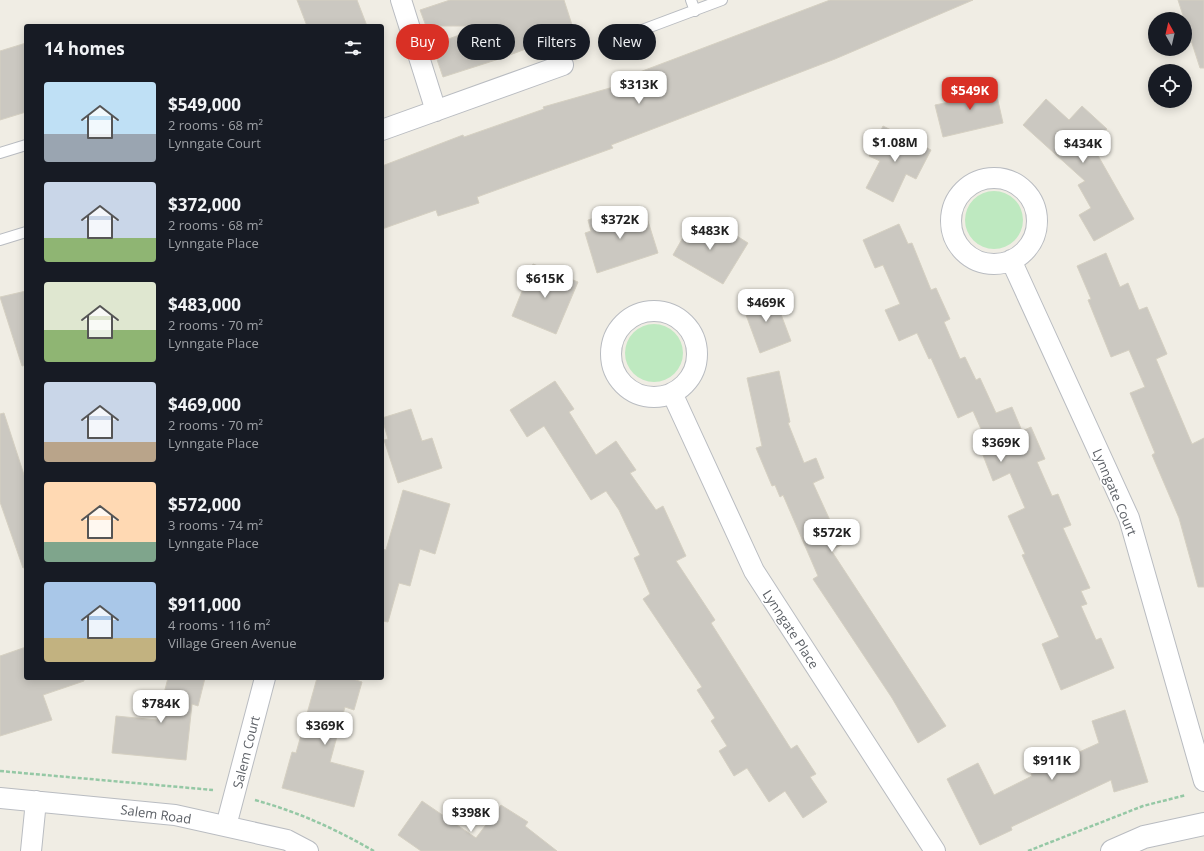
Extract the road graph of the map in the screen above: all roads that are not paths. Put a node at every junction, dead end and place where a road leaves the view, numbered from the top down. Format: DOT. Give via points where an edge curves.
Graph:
graph roads {
  1 [pos="401,0"];
  2 [pos="691,0"];
  3 [pos="722,0"];
  4 [pos="695,11"];
  5 [pos="656,25"];
  6 [pos="563,66"];
  7 [pos="436,111"];
  8 [pos="384,129"];
  9 [pos="24,145"];
  10 [pos="0,153"];
  11 [pos="24,233"];
  12 [pos="0,240"];
  13 [pos="1011,260"];
  14 [pos="672,393"];
  15 [pos="264,680"];
  16 [pos="1204,781"];
  17 [pos="0,798"];
  18 [pos="36,801"];
  19 [pos="1204,824"];
  20 [pos="226,826"];
  21 [pos="31,851"];
  22 [pos="308,851"];
  23 [pos="934,851"];
  24 [pos="1112,851"];
  1 -- 7 [label="street"];
  2 -- 4 [label="lane"];
  3 -- 4 [label="lane"];
  4 -- 5 [label="lane"];
  6 -- 7 [label="street"];
  7 -- 8 [label="street"];
  9 -- 10 [label="lane"];
  11 -- 12 [label="lane"];
  13 -- 13 [label="street" via="1022,253 1035,233 1036,221 1032,203 1022,188 1011,182 999,178 975,182 961,193 952,209 950,221 957,244 976,260 993,263"];
  13 -- 16 [label="street, Lynngate Court" via="1129,518"];
  14 -- 14 [label="street" via="684,385 693,373 697,360 697,346 691,332 682,321 656,310 641,312 629,319 612,341 610,356 613,370 620,382 631,391 644,396 659,397"];
  14 -- 23 [label="street, Lynngate Place" via="754,571"];
  15 -- 20 [label="street, Salem Court"];
  17 -- 18 [label="street, Salem Road"];
  18 -- 20 [label="street, Salem Road" via="174,815"];
  18 -- 21 [label="street"];
  19 -- 24 [label="street" via="1144,837"];
  20 -- 22 [label="street, Salem Road" via="287,840"];
}
